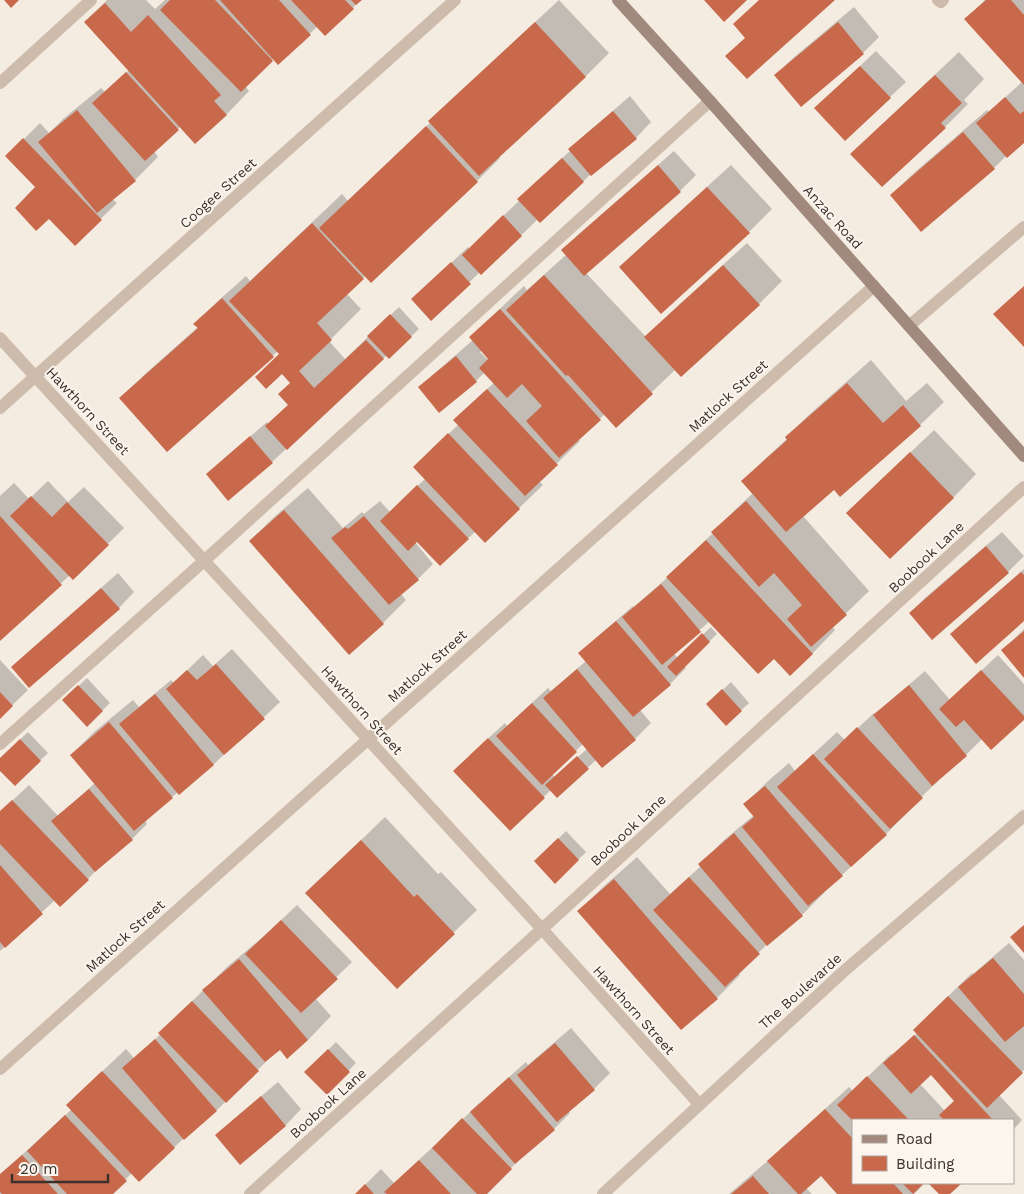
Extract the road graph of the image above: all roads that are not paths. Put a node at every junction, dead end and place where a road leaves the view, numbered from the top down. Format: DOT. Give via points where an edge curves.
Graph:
graph roads {
  1 [pos="91,0"];
  2 [pos="455,0"];
  3 [pos="618,0"];
  4 [pos="938,0"];
  5 [pos="943,0"];
  6 [pos="0,83"];
  7 [pos="710,101"];
  8 [pos="1024,227"];
  9 [pos="874,286"];
  10 [pos="910,326"];
  11 [pos="0,338"];
  12 [pos="36,377"];
  13 [pos="0,408"];
  14 [pos="1024,456"];
  15 [pos="1024,487"];
  16 [pos="204,560"];
  17 [pos="368,739"];
  18 [pos="0,744"];
  19 [pos="1024,816"];
  20 [pos="542,929"];
  21 [pos="0,1069"];
  22 [pos="699,1104"];
  23 [pos="250,1194"];
  24 [pos="603,1194"];
  1 -- 6 [label="street"];
  2 -- 12 [label="street, Coogee Street"];
  3 -- 7 [label="main road, Anzac Road"];
  4 -- 5 [label="street"];
  7 -- 9 [label="main road, Anzac Road"];
  7 -- 16 [label="street"];
  8 -- 10 [label="street"];
  9 -- 10 [label="main road, Anzac Road"];
  9 -- 17 [label="street, Matlock Street"];
  10 -- 14 [label="main road, Anzac Road"];
  11 -- 12 [label="street, Hawthorn Street"];
  12 -- 13 [label="street, Coogee Street"];
  12 -- 16 [label="street, Hawthorn Street"];
  15 -- 20 [label="street, Boobook Lane"];
  16 -- 17 [label="street, Hawthorn Street"];
  16 -- 18 [label="street"];
  17 -- 20 [label="street, Hawthorn Street"];
  17 -- 21 [label="street, Matlock Street"];
  19 -- 22 [label="street, The Boulevarde" via="843,972"];
  20 -- 22 [label="street, Hawthorn Street"];
  20 -- 23 [label="street, Boobook Lane"];
  22 -- 24 [label="street, The Boulevarde"];
}
